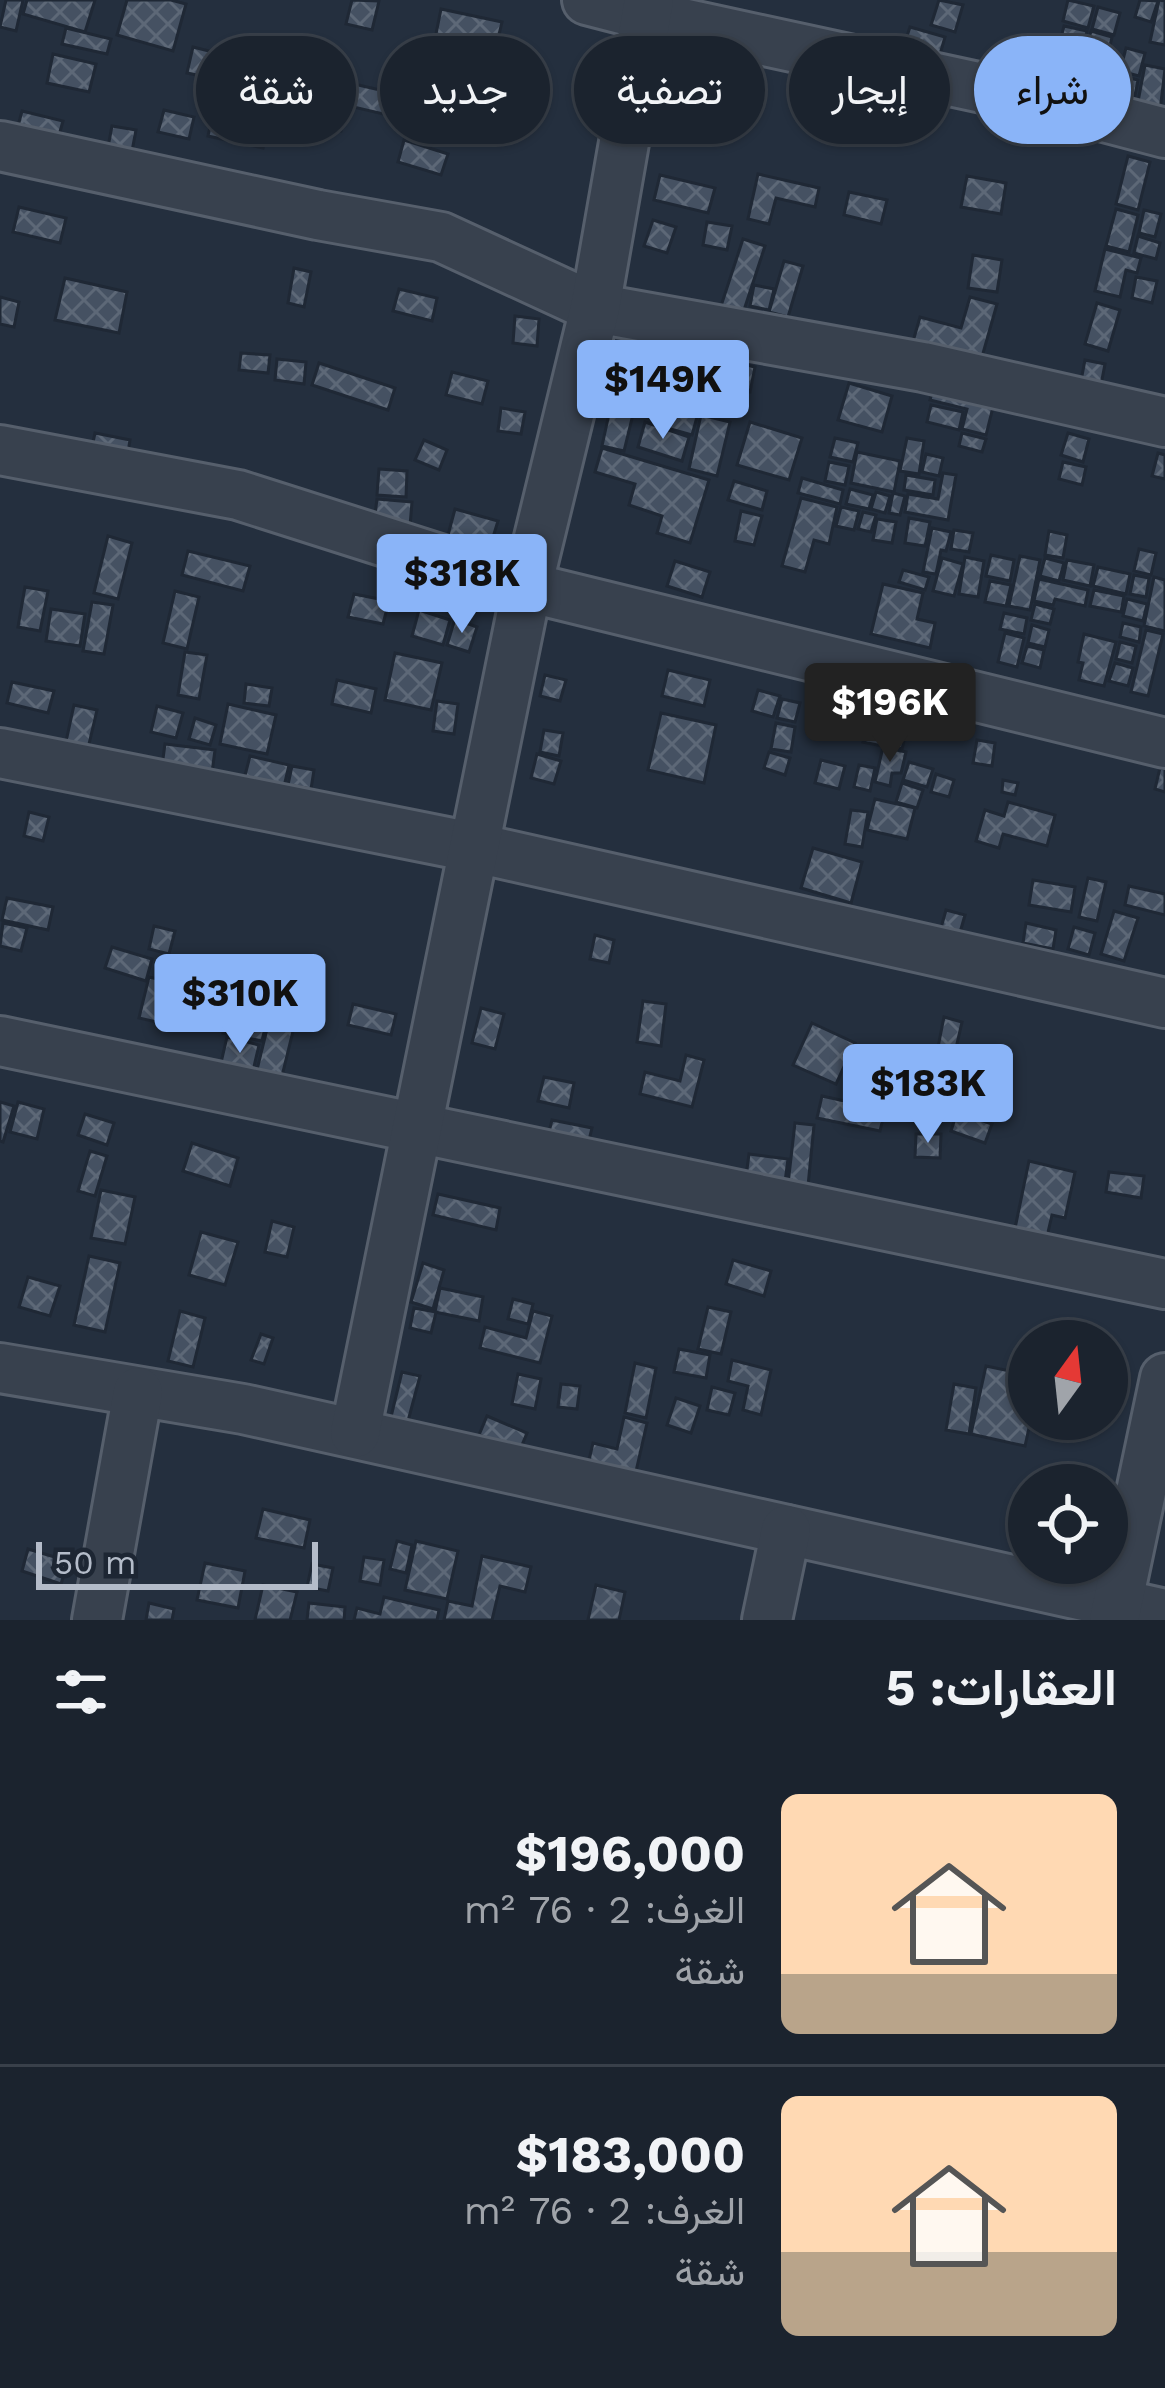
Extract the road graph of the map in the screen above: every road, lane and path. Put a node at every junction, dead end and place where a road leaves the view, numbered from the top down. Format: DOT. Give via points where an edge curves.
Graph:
graph roads {
  1 [pos="587,0"];
  2 [pos="647,8"];
  3 [pos="1165,133"];
  4 [pos="0,146"];
  5 [pos="596,308"];
  6 [pos="1165,422"];
  7 [pos="0,450"];
  8 [pos="526,587"];
  9 [pos="1165,743"];
  10 [pos="0,753"];
  11 [pos="472,848"];
  12 [pos="1165,1003"];
  13 [pos="0,1041"];
  14 [pos="417,1127"];
  15 [pos="1165,1284"];
  16 [pos="0,1368"];
  17 [pos="1165,1378"];
  18 [pos="138,1392"];
  19 [pos="355,1433"];
  20 [pos="786,1531"];
  21 [pos="1116,1612"];
  22 [pos="1165,1614"];
  23 [pos="97,1620"];
  24 [pos="767,1620"];
  1 -- 2 [label="street"];
  2 -- 3 [label="street"];
  2 -- 5 [label="street"];
  4 -- 5 [label="street" via="441,237"];
  5 -- 6 [label="street" via="922,367"];
  5 -- 8 [label="street"];
  7 -- 8 [label="street" via="238,495"];
  8 -- 9 [label="street"];
  8 -- 11 [label="street"];
  10 -- 11 [label="street"];
  11 -- 12 [label="street"];
  11 -- 14 [label="street"];
  13 -- 14 [label="street"];
  14 -- 15 [label="street"];
  14 -- 19 [label="street"];
  16 -- 18 [label="street"];
  17 -- 21 [label="street"];
  18 -- 19 [label="street"];
  18 -- 23 [label="street"];
  19 -- 20 [label="street"];
  20 -- 21 [label="street"];
  20 -- 24 [label="street"];
  21 -- 22 [label="street"];
}
